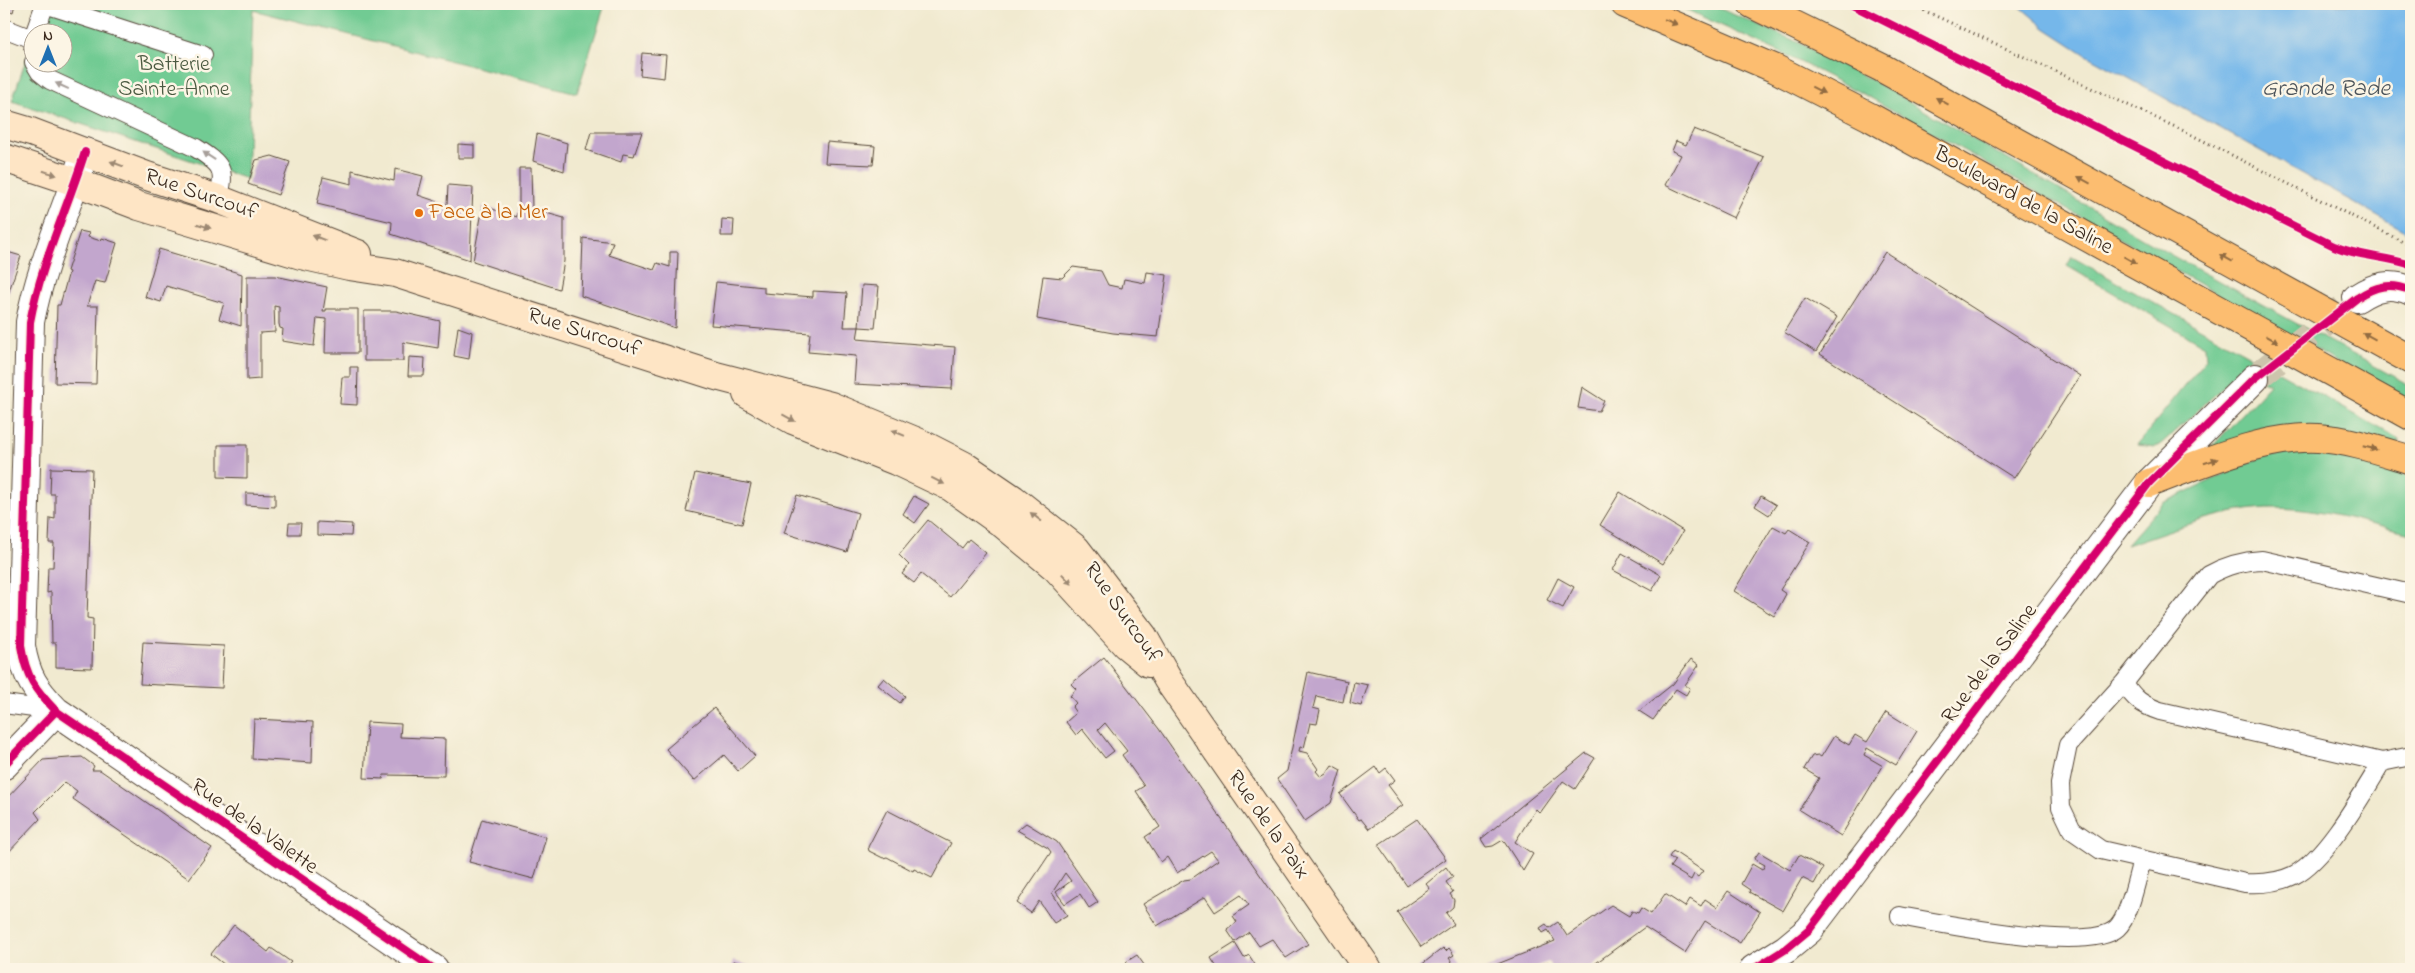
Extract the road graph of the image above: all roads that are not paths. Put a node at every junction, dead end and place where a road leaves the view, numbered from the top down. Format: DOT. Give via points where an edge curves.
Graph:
graph roads {
  1 [pos="46,4"];
  2 [pos="1626,4"];
  3 [pos="1752,4"];
  4 [pos="39,22"];
  5 [pos="4,28"];
  6 [pos="22,35"];
  7 [pos="203,55"];
  8 [pos="43,72"];
  9 [pos="4,124"];
  10 [pos="85,152"];
  11 [pos="4,158"];
  12 [pos="76,182"];
  13 [pos="218,199"];
  14 [pos="395,273"];
  15 [pos="2411,292"];
  16 [pos="2357,298"];
  17 [pos="2411,360"];
  18 [pos="2255,378"];
  19 [pos="2411,416"];
  20 [pos="2411,460"];
  21 [pos="2149,483"];
  22 [pos="2411,594"];
  23 [pos="1168,680"];
  24 [pos="2124,683"];
  25 [pos="4,704"];
  26 [pos="56,712"];
  27 [pos="2411,756"];
  28 [pos="2382,762"];
  29 [pos="4,764"];
  30 [pos="2142,860"];
  31 [pos="1900,916"];
  32 [pos="434,969"];
  33 [pos="1368,969"];
  34 [pos="1754,969"];
  1 -- 4 [label="lane"];
  1 -- 7 [label="lane"];
  2 -- 19 [label="main road, Boulevard de la Saline, one-way" via="1776,69 1870,116"];
  17 -- 3 [label="main road, one-way" via="1882,68"];
  5 -- 6 [label="lane"];
  13 -- 8 [label="lane, one-way" via="222,169 215,160 196,148 50,80"];
  9 -- 10 [label="main road, Rue Surcouf"];
  10 -- 12 [label="street, Rue de la Valette"];
  13 -- 10 [label="main road, Rue Surcouf, one-way"];
  11 -- 12 [label="main road, Rue Surcouf, one-way"];
  12 -- 14 [label="main road, Rue Surcouf, one-way" via="139,206 301,255"];
  12 -- 26 [label="street, Rue de la Valette" via="50,248 30,322 21,646 24,667 31,682"];
  14 -- 13 [label="main road, Rue Surcouf, one-way" via="359,254"];
  14 -- 23 [label="main road, Rue Surcouf" via="716,376 831,406 920,442 963,465 1076,549 1143,636"];
  15 -- 16 [label="street" via="2399,286 2386,285 2370,289"];
  18 -- 21 [label="street, Rue de la Saline"];
  21 -- 20 [label="main road, one-way" via="2210,461 2288,440 2317,438 2344,442"];
  21 -- 34 [label="street, Rue de la Saline" via="1810,930"];
  22 -- 24 [label="lane" via="2262,560 2224,566 2209,575"];
  23 -- 33 [label="main road, Rue de la Paix"];
  24 -- 28 [label="lane" via="2133,698 2160,712"];
  24 -- 30 [label="lane" via="2068,745 2061,771 2060,802 2064,818 2086,842 2101,850"];
  25 -- 26 [label="lane"];
  26 -- 29 [label="street"];
  26 -- 32 [label="street, Rue de la Valette"];
  27 -- 28 [label="lane"];
  28 -- 30 [label="lane" via="2354,810 2308,866 2279,882 2245,883"];
  30 -- 31 [label="lane" via="2124,919 2107,933 2084,937 2019,935"];
}
